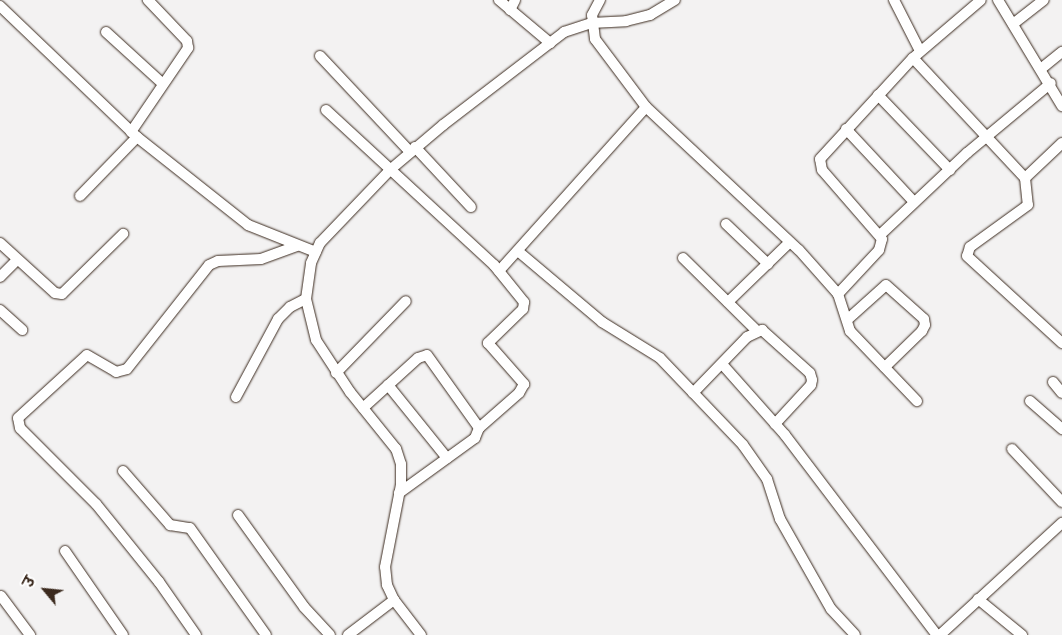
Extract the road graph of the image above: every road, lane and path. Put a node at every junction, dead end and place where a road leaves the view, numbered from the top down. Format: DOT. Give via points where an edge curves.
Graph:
graph roads {
  1 [pos="148,0"];
  2 [pos="499,0"];
  3 [pos="600,0"];
  4 [pos="676,0"];
  5 [pos="894,0"];
  6 [pos="981,0"];
  7 [pos="998,0"];
  8 [pos="1044,0"];
  9 [pos="512,5"];
  10 [pos="0,6"];
  11 [pos="591,23"];
  12 [pos="1013,24"];
  13 [pos="106,32"];
  14 [pos="550,43"];
  15 [pos="1062,52"];
  16 [pos="916,54"];
  17 [pos="320,56"];
  18 [pos="1042,68"];
  19 [pos="1051,83"];
  20 [pos="163,84"];
  21 [pos="878,95"];
  22 [pos="1062,106"];
  23 [pos="646,107"];
  24 [pos="326,110"];
  25 [pos="846,129"];
  26 [pos="134,134"];
  27 [pos="987,138"];
  28 [pos="1062,143"];
  29 [pos="412,150"];
  30 [pos="391,169"];
  31 [pos="950,170"];
  32 [pos="1025,178"];
  33 [pos="80,196"];
  34 [pos="914,202"];
  35 [pos="471,206"];
  36 [pos="726,224"];
  37 [pos="124,234"];
  38 [pos="880,235"];
  39 [pos="790,242"];
  40 [pos="0,243"];
  41 [pos="294,248"];
  42 [pos="316,252"];
  43 [pos="519,252"];
  44 [pos="683,258"];
  45 [pos="18,260"];
  46 [pos="768,264"];
  47 [pos="500,271"];
  48 [pos="0,277"];
  49 [pos="838,294"];
  50 [pos="306,299"];
  51 [pos="406,301"];
  52 [pos="728,302"];
  53 [pos="0,310"];
  54 [pos="847,320"];
  55 [pos="22,330"];
  56 [pos="756,330"];
  57 [pos="1062,343"];
  58 [pos="722,364"];
  59 [pos="885,368"];
  60 [pos="336,373"];
  61 [pos="1053,382"];
  62 [pos="388,385"];
  63 [pos="693,393"];
  64 [pos="1062,393"];
  65 [pos="236,397"];
  66 [pos="917,401"];
  67 [pos="1030,401"];
  68 [pos="363,408"];
  69 [pos="775,424"];
  70 [pos="479,428"];
  71 [pos="1062,429"];
  72 [pos="1012,449"];
  73 [pos="447,458"];
  74 [pos="123,471"];
  75 [pos="399,492"];
  76 [pos="1062,502"];
  77 [pos="238,515"];
  78 [pos="1062,523"];
  79 [pos="65,551"];
  80 [pos="1,596"];
  81 [pos="978,599"];
  82 [pos="387,607"];
  83 [pos="120,634"];
  84 [pos="30,635"];
  85 [pos="196,635"];
  86 [pos="266,635"];
  87 [pos="330,635"];
  88 [pos="348,635"];
  89 [pos="421,635"];
  90 [pos="855,635"];
  91 [pos="939,635"];
  92 [pos="1022,635"];
  1 -- 20 [label="street" via="187,41 188,48"];
  2 -- 9 [label="street"];
  3 -- 11 [label="street"];
  4 -- 11 [label="street" via="650,15 626,21"];
  5 -- 16 [label="street"];
  6 -- 16 [label="street"];
  7 -- 12 [label="street"];
  8 -- 12 [label="street"];
  9 -- 14 [label="street"];
  10 -- 26 [label="street"];
  11 -- 14 [label="street" via="564,32"];
  11 -- 23 [label="street" via="599,46"];
  12 -- 18 [label="street"];
  13 -- 20 [label="street"];
  14 -- 29 [label="street"];
  15 -- 18 [label="street"];
  16 -- 21 [label="street"];
  16 -- 27 [label="street"];
  17 -- 29 [label="street"];
  18 -- 19 [label="street"];
  19 -- 22 [label="street"];
  19 -- 27 [label="street"];
  20 -- 26 [label="street"];
  21 -- 25 [label="street"];
  21 -- 31 [label="street"];
  23 -- 39 [label="street"];
  23 -- 43 [label="street"];
  24 -- 30 [label="street"];
  25 -- 34 [label="street"];
  25 -- 38 [label="street" via="823,153 819,165"];
  26 -- 33 [label="street"];
  26 -- 41 [label="street" via="261,233"];
  27 -- 31 [label="street"];
  27 -- 32 [label="street"];
  28 -- 32 [label="street"];
  29 -- 30 [label="street"];
  29 -- 35 [label="street"];
  30 -- 42 [label="street" via="320,243"];
  30 -- 47 [label="street"];
  31 -- 34 [label="street"];
  32 -- 57 [label="street" via="1028,205 970,247 967,256"];
  34 -- 38 [label="street"];
  36 -- 46 [label="street"];
  37 -- 45 [label="street" via="62,294 55,293"];
  38 -- 49 [label="street" via="882,244 879,250"];
  39 -- 46 [label="street"];
  39 -- 49 [label="street"];
  40 -- 45 [label="street"];
  41 -- 42 [label="street"];
  41 -- 85 [label="street" via="276,256 209,265 127,370 116,372 87,355 18,418 20,428 96,504 159,582"];
  42 -- 50 [label="street"];
  43 -- 47 [label="street"];
  43 -- 63 [label="street" via="602,322 660,358"];
  44 -- 52 [label="street"];
  45 -- 48 [label="street"];
  46 -- 52 [label="street"];
  47 -- 70 [label="street" via="524,306 488,343 524,384 519,393"];
  49 -- 54 [label="street"];
  50 -- 60 [label="street" via="316,340"];
  50 -- 65 [label="street" via="280,315"];
  51 -- 60 [label="street"];
  52 -- 56 [label="street"];
  53 -- 55 [label="street"];
  54 -- 59 [label="street" via="850,331"];
  54 -- 59 [label="street" via="886,285 924,318 926,325 922,331"];
  56 -- 58 [label="street"];
  56 -- 69 [label="street" via="767,332 812,376 811,385"];
  58 -- 63 [label="street"];
  58 -- 69 [label="street"];
  59 -- 66 [label="street"];
  60 -- 68 [label="street"];
  61 -- 64 [label="street"];
  62 -- 68 [label="street"];
  62 -- 70 [label="street" via="418,358 427,355"];
  62 -- 73 [label="street"];
  63 -- 90 [label="street" via="762,469 788,534 831,609"];
  67 -- 71 [label="street"];
  68 -- 75 [label="street" via="396,449 401,464"];
  69 -- 91 [label="street"];
  70 -- 73 [label="street" via="475,438"];
  72 -- 76 [label="street"];
  73 -- 75 [label="street"];
  74 -- 86 [label="street" via="170,525 190,528"];
  75 -- 82 [label="street" via="385,567"];
  77 -- 87 [label="street" via="304,607"];
  78 -- 81 [label="street"];
  79 -- 83 [label="street"];
  80 -- 84 [label="street"];
  81 -- 91 [label="street"];
  81 -- 92 [label="street"];
  82 -- 88 [label="street"];
  82 -- 89 [label="street"];
}
